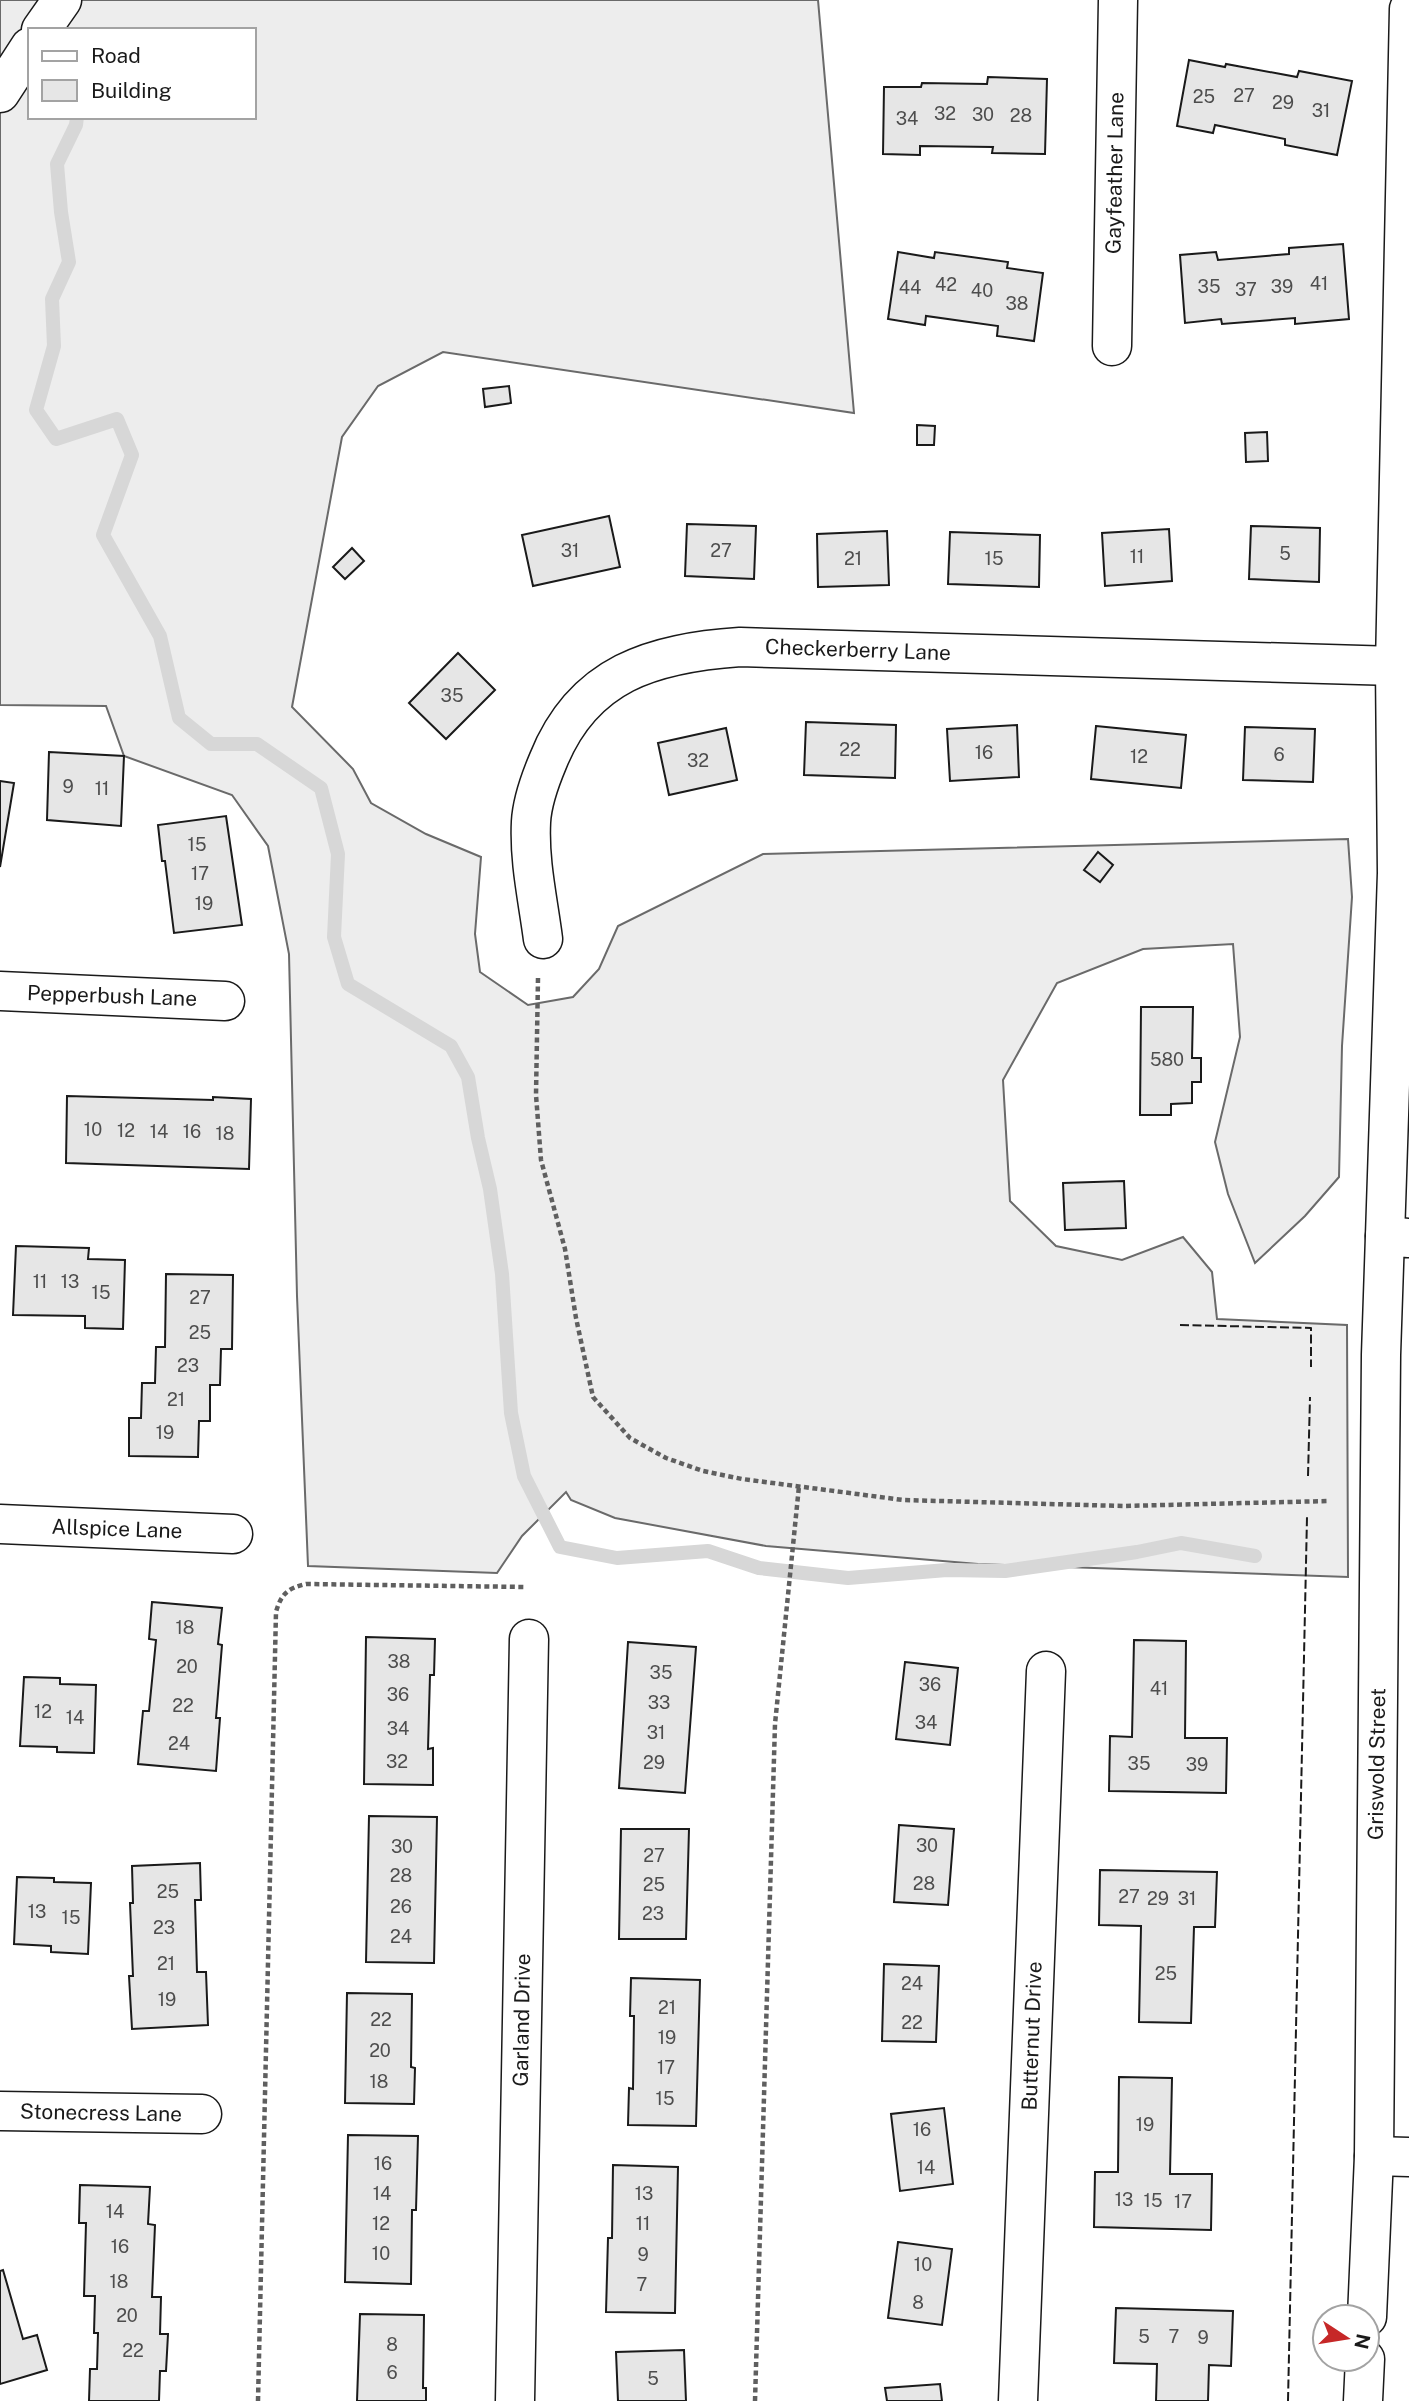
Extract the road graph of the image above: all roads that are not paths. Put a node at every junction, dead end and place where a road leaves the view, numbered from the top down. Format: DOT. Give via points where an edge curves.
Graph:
graph roads {
  1 [pos="62,0"];
  2 [pos="1118,0"];
  3 [pos="1409,9"];
  4 [pos="42,28"];
  5 [pos="28,50"];
  6 [pos="0,93"];
  7 [pos="1112,346"];
  8 [pos="1405,402"];
  9 [pos="1395,666"];
  10 [pos="1403,873"];
  11 [pos="543,939"];
  12 [pos="0,991"];
  13 [pos="225,1001"];
  14 [pos="1397,1237"];
  15 [pos="0,1524"];
  16 [pos="233,1534"];
  17 [pos="529,1639"];
  18 [pos="1045,1671"];
  19 [pos="0,2111"];
  20 [pos="202,2114"];
  21 [pos="1391,2156"];
  22 [pos="1369,2303"];
  23 [pos="1364,2373"];
  24 [pos="515,2401"];
  25 [pos="1018,2401"];
  26 [pos="1363,2401"];
  1 -- 4 [label="street"];
  2 -- 7 [label="street, Gayfeather Lane"];
  3 -- 8 [label="street, Griswold Street"];
  5 -- 6 [label="street"];
  8 -- 9 [label="street, Griswold Street"];
  9 -- 10 [label="street, Griswold Street"];
  9 -- 11 [label="street, Checkerberry Lane" via="740,647 661,658 629,670 598,690 575,713 554,745 531,820"];
  10 -- 14 [label="street, Griswold Street"];
  12 -- 13 [label="street, Pepperbush Lane"];
  14 -- 21 [label="street, Griswold Street" via="1381,1368"];
  15 -- 16 [label="street, Allspice Lane"];
  17 -- 24 [label="street, Garland Drive"];
  18 -- 25 [label="street, Butternut Drive"];
  19 -- 20 [label="street, Stonecress Lane"];
  21 -- 22 [label="street, Griswold Street"];
  23 -- 26 [label="street"];
}
